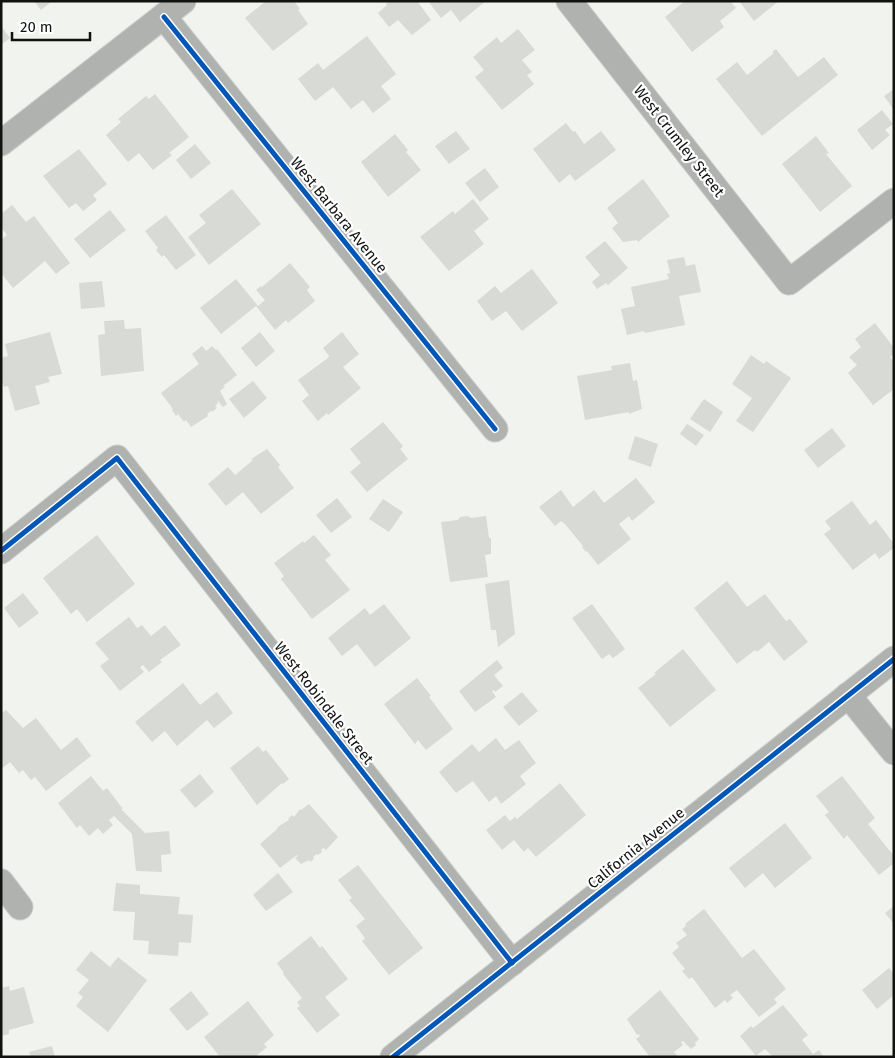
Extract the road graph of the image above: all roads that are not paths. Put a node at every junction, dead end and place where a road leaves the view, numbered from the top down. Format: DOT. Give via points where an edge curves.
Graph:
graph roads {
  1 [pos="182,1"];
  2 [pos="569,1"];
  3 [pos="164,17"];
  4 [pos="1,143"];
  5 [pos="894,201"];
  6 [pos="495,429"];
  7 [pos="1,550"];
  8 [pos="894,658"];
  9 [pos="848,695"];
  10 [pos="894,752"];
  11 [pos="1,882"];
  12 [pos="20,907"];
  13 [pos="512,962"];
  14 [pos="393,1057"];
  1 -- 3 [label="street"];
  2 -- 5 [label="street, West Crumley Street" via="789,282"];
  3 -- 4 [label="street"];
  3 -- 6 [label="street, West Barbara Avenue"];
  7 -- 13 [label="street, West Robindale Street" via="117,458"];
  8 -- 9 [label="street, California Avenue"];
  9 -- 10 [label="street"];
  9 -- 13 [label="street, California Avenue"];
  11 -- 12 [label="street"];
  13 -- 14 [label="street, California Avenue"];
}
